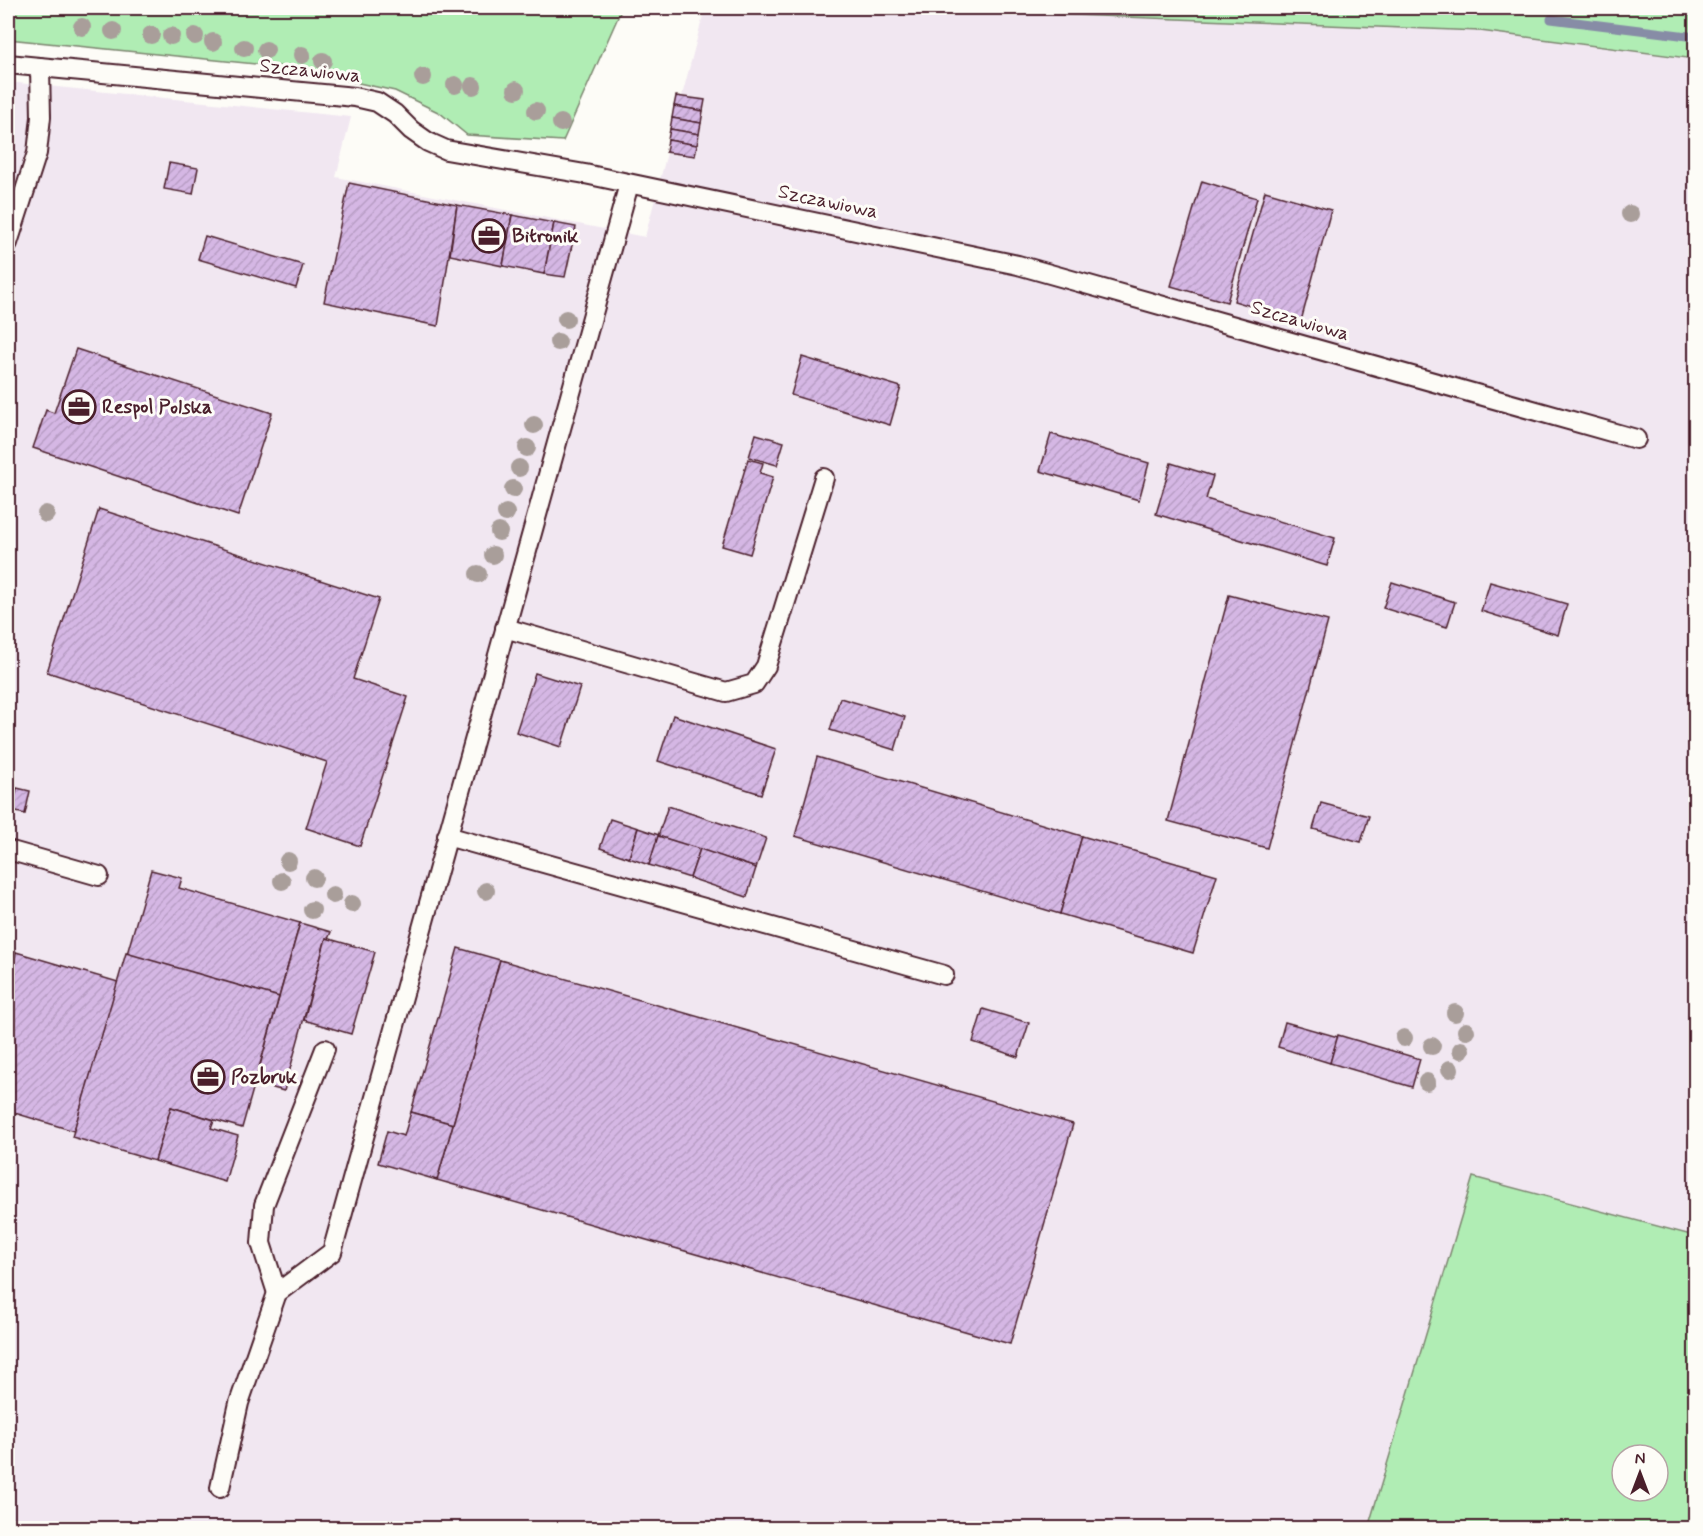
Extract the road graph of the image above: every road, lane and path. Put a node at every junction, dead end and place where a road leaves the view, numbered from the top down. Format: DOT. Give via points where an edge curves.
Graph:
graph roads {
  1 [pos="8,64"];
  2 [pos="40,67"];
  3 [pos="628,184"];
  4 [pos="8,243"];
  5 [pos="1636,439"];
  6 [pos="824,478"];
  7 [pos="505,628"];
  8 [pos="447,836"];
  9 [pos="8,850"];
  10 [pos="99,876"];
  11 [pos="944,975"];
  12 [pos="325,1049"];
  13 [pos="277,1293"];
  14 [pos="220,1488"];
  1 -- 2 [label="lane, Szczawiowa"];
  2 -- 3 [label="lane, Szczawiowa" via="355,97 377,102 419,136 446,150"];
  2 -- 4 [label="lane" via="37,153"];
  3 -- 5 [label="lane, Szczawiowa" via="1018,265"];
  3 -- 7 [label="lane"];
  6 -- 7 [label="lane" via="766,666 754,684 726,693"];
  7 -- 8 [label="lane"];
  8 -- 11 [label="lane"];
  8 -- 13 [label="lane" via="332,1252"];
  9 -- 10 [label="lane"];
  12 -- 13 [label="lane" via="264,1204 261,1243"];
  13 -- 14 [label="lane" via="239,1403"];
}
